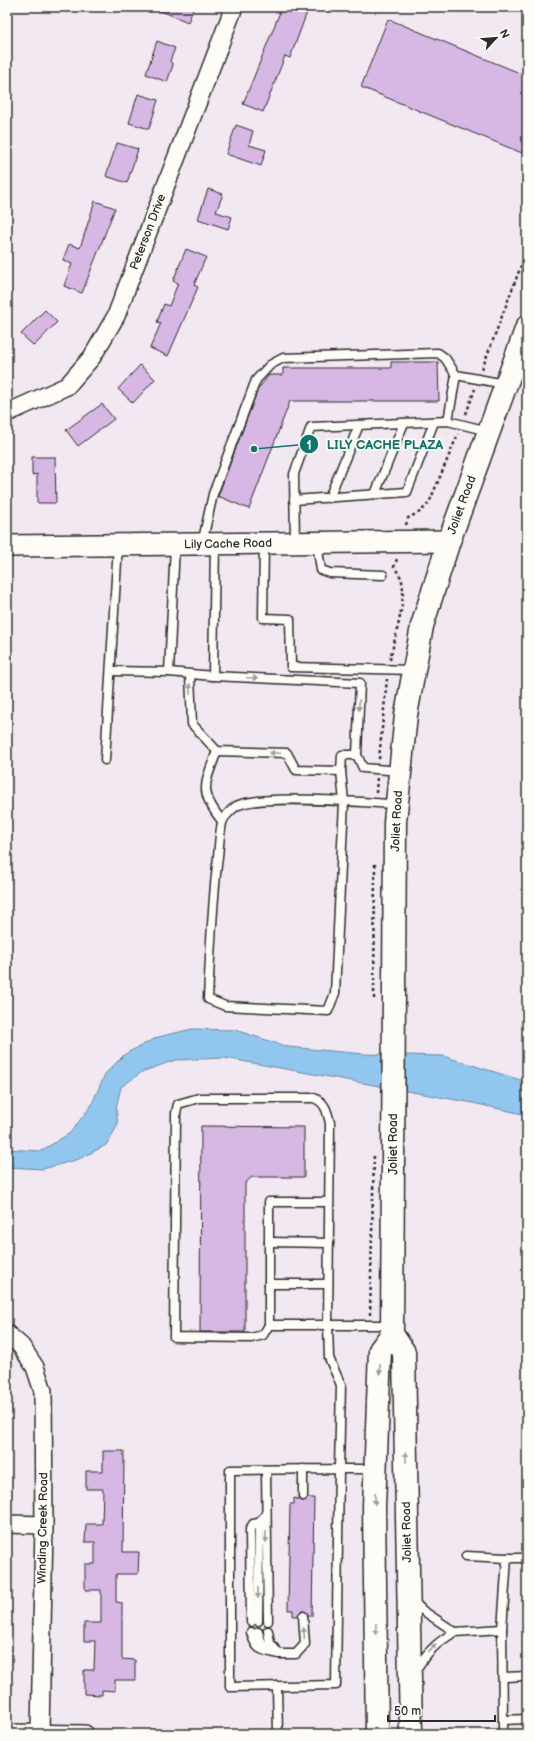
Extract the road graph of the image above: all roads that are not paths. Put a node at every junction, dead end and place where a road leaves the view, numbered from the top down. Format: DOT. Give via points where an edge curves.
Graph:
graph roads {
  1 [pos="234,7"];
  2 [pos="527,328"];
  3 [pos="456,375"];
  4 [pos="506,384"];
  5 [pos="7,413"];
  6 [pos="448,421"];
  7 [pos="434,422"];
  8 [pos="404,423"];
  9 [pos="359,425"];
  10 [pos="489,431"];
  11 [pos="375,494"];
  12 [pos="329,498"];
  13 [pos="294,500"];
  14 [pos="449,541"];
  15 [pos="317,543"];
  16 [pos="209,544"];
  17 [pos="264,544"];
  18 [pos="295,544"];
  19 [pos="118,545"];
  20 [pos="175,545"];
  21 [pos="7,546"];
  22 [pos="383,575"];
  23 [pos="414,670"];
  24 [pos="111,671"];
  25 [pos="169,672"];
  26 [pos="190,675"];
  27 [pos="213,676"];
  28 [pos="217,751"];
  29 [pos="357,755"];
  30 [pos="105,760"];
  31 [pos="341,771"];
  32 [pos="400,771"];
  33 [pos="344,802"];
  34 [pos="396,804"];
  35 [pos="222,821"];
  36 [pos="329,1202"];
  37 [pos="269,1242"];
  38 [pos="328,1243"];
  39 [pos="269,1284"];
  40 [pos="328,1284"];
  41 [pos="269,1325"];
  42 [pos="328,1325"];
  43 [pos="392,1329"];
  44 [pos="7,1334"];
  45 [pos="376,1468"];
  46 [pos="303,1469"];
  47 [pos="339,1469"];
  48 [pos="266,1470"];
  49 [pos="303,1496"];
  50 [pos="266,1514"];
  51 [pos="7,1524"];
  52 [pos="44,1525"];
  53 [pos="466,1556"];
  54 [pos="507,1558"];
  55 [pos="527,1558"];
  56 [pos="409,1596"];
  57 [pos="303,1616"];
  58 [pos="268,1621"];
  59 [pos="254,1622"];
  60 [pos="502,1629"];
  61 [pos="268,1631"];
  62 [pos="254,1632"];
  63 [pos="455,1632"];
  64 [pos="279,1654"];
  65 [pos="527,1676"];
  66 [pos="504,1677"];
  67 [pos="410,1679"];
  68 [pos="277,1686"];
  69 [pos="527,1719"];
  70 [pos="503,1720"];
  71 [pos="7,1733"];
  72 [pos="40,1733"];
  73 [pos="85,1734"];
  74 [pos="278,1734"];
  75 [pos="377,1734"];
  76 [pos="411,1734"];
  77 [pos="503,1734"];
  1 -- 5 [label="street, Peterson Drive" via="116,316 92,357 67,386"];
  2 -- 4 [label="main road, Joliet Road"];
  3 -- 4 [label="lane"];
  3 -- 6 [label="lane"];
  3 -- 16 [label="lane" via="445,358 438,353 284,358 270,365 256,380 213,494"];
  4 -- 10 [label="main road, Joliet Road"];
  6 -- 7 [label="lane"];
  6 -- 10 [label="lane"];
  7 -- 8 [label="lane"];
  7 -- 11 [label="lane" via="407,492"];
  8 -- 9 [label="lane"];
  8 -- 11 [label="lane"];
  9 -- 12 [label="lane"];
  9 -- 13 [label="lane" via="311,427 294,474"];
  10 -- 14 [label="main road, Joliet Road"];
  11 -- 12 [label="lane"];
  12 -- 13 [label="lane"];
  13 -- 18 [label="lane"];
  14 -- 15 [label="street, Lily Cache Road"];
  14 -- 23 [label="main road, Joliet Road" via="422,626"];
  15 -- 18 [label="street, Lily Cache Road"];
  15 -- 22 [label="lane" via="321,570 330,573"];
  16 -- 17 [label="street, Lily Cache Road"];
  16 -- 20 [label="street, Lily Cache Road"];
  16 -- 27 [label="lane"];
  17 -- 18 [label="street, Lily Cache Road"];
  17 -- 23 [label="lane" via="263,618 290,619 291,667"];
  19 -- 20 [label="street, Lily Cache Road"];
  19 -- 21 [label="street, Lily Cache Road"];
  19 -- 24 [label="lane"];
  20 -- 25 [label="lane"];
  23 -- 32 [label="main road, Joliet Road"];
  24 -- 25 [label="lane"];
  24 -- 30 [label="lane"];
  25 -- 26 [label="lane"];
  26 -- 27 [label="lane"];
  28 -- 26 [label="lane, one-way" via="192,724"];
  27 -- 29 [label="lane, one-way" via="360,683"];
  31 -- 28 [label="lane, one-way" via="296,770 287,753"];
  28 -- 35 [label="lane" via="208,775 205,793 211,808"];
  29 -- 31 [label="lane" via="342,755"];
  29 -- 32 [label="lane" via="364,768"];
  31 -- 33 [label="lane"];
  32 -- 34 [label="main road, Joliet Road"];
  33 -- 34 [label="lane"];
  33 -- 35 [label="lane" via="261,800 236,806"];
  33 -- 35 [label="lane" via="335,993 328,1011 225,1006 208,999 212,914"];
  34 -- 43 [label="main road, Joliet Road"];
  36 -- 37 [label="lane" via="269,1202"];
  36 -- 38 [label="lane"];
  36 -- 41 [label="lane" via="330,1123 327,1109 322,1102 314,1098 198,1098 178,1104 174,1337 260,1338"];
  37 -- 38 [label="lane"];
  37 -- 39 [label="lane"];
  38 -- 40 [label="lane"];
  39 -- 40 [label="lane"];
  39 -- 41 [label="lane"];
  40 -- 42 [label="lane"];
  41 -- 42 [label="lane"];
  42 -- 43 [label="lane"];
  42 -- 47 [label="lane" via="330,1358 341,1385"];
  43 -- 45 [label="main road, one-way" via="380,1350"];
  56 -- 43 [label="main road, Joliet Road, one-way" via="404,1352"];
  44 -- 52 [label="street, Winding Creek Road" via="21,1346 35,1367 43,1391"];
  45 -- 47 [label="lane"];
  45 -- 75 [label="main road, one-way" via="374,1508"];
  46 -- 47 [label="lane"];
  46 -- 48 [label="lane"];
  46 -- 49 [label="lane"];
  47 -- 68 [label="lane" via="336,1685"];
  48 -- 50 [label="lane"];
  48 -- 68 [label="lane" via="230,1470 230,1687"];
  50 -- 58 [label="lane, one-way"];
  50 -- 59 [label="lane, one-way" via="259,1523"];
  51 -- 52 [label="street"];
  52 -- 72 [label="street, Winding Creek Road"];
  53 -- 54 [label="lane"];
  54 -- 55 [label="lane"];
  54 -- 60 [label="lane"];
  56 -- 63 [label="lane" via="422,1610"];
  56 -- 67 [label="main road, Joliet Road"];
  64 -- 57 [label="lane, one-way" via="296,1654 305,1644"];
  60 -- 63 [label="lane"];
  60 -- 66 [label="lane"];
  61 -- 64 [label="lane" via="270,1643"];
  62 -- 64 [label="lane" via="262,1644"];
  67 -- 63 [label="lane, one-way" via="425,1655 440,1640"];
  65 -- 66 [label="lane"];
  66 -- 70 [label="lane"];
  67 -- 76 [label="main road, Joliet Road"];
  68 -- 74 [label="lane"];
  69 -- 70 [label="lane"];
  70 -- 77 [label="lane"];
  71 -- 72 [label="street"];
  72 -- 73 [label="street"];
}
